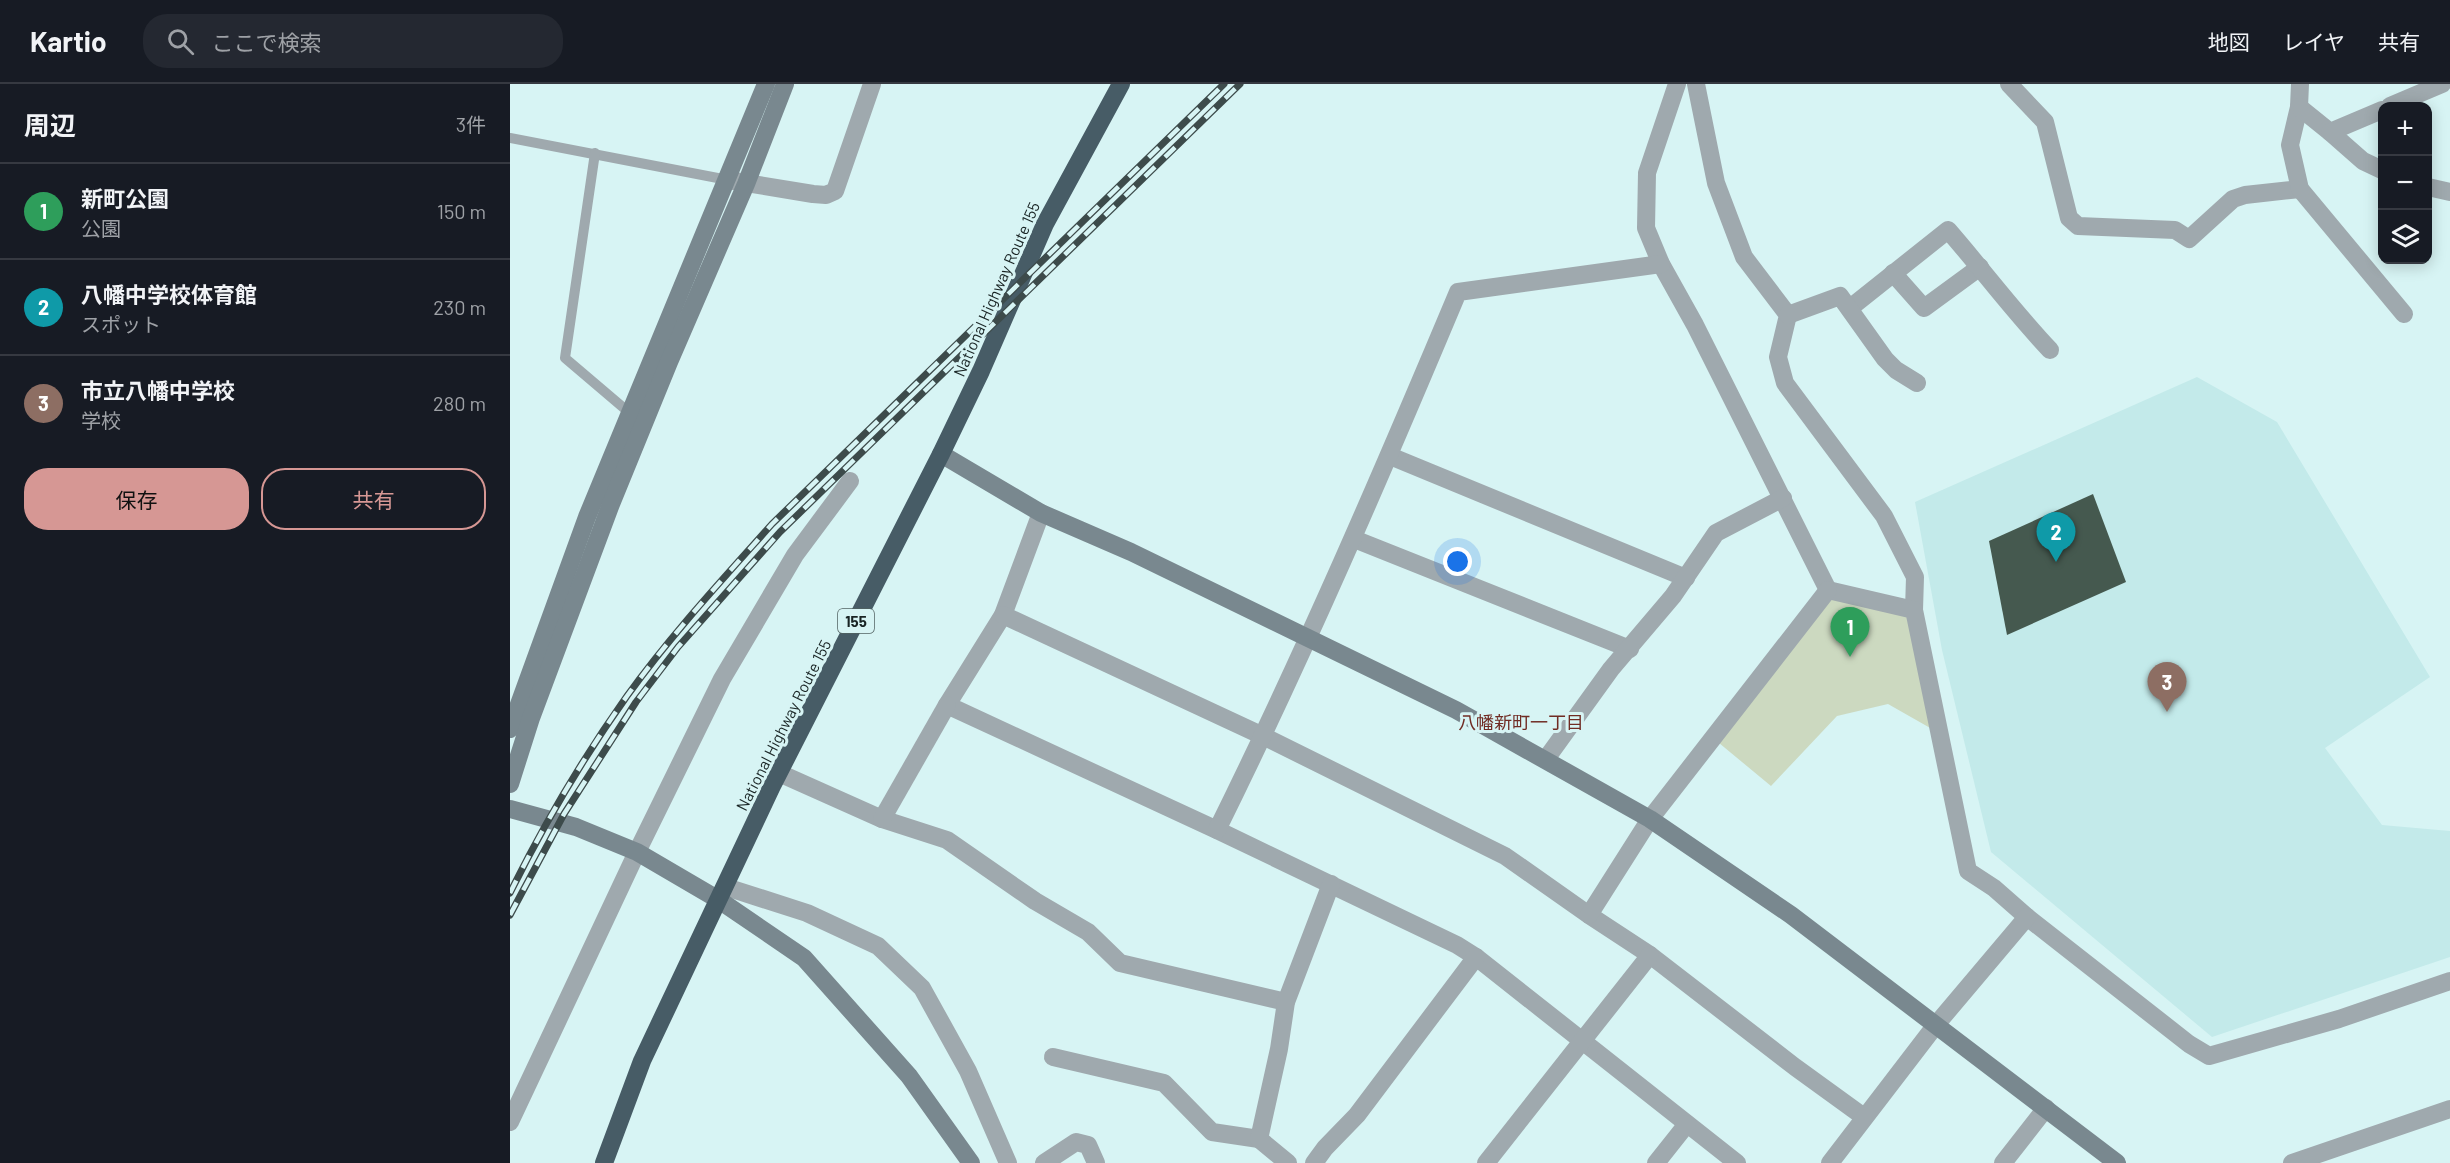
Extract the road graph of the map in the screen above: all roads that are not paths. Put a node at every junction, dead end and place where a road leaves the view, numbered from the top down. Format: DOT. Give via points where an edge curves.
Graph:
graph roads {
  1 [pos="766,84"];
  2 [pos="785,84"];
  3 [pos="872,84"];
  4 [pos="1121,84"];
  5 [pos="1677,84"];
  6 [pos="1696,84"];
  7 [pos="2009,84"];
  8 [pos="2300,84"];
  9 [pos="2442,84"];
  10 [pos="2399,102"];
  11 [pos="2299,107"];
  12 [pos="2378,112"];
  13 [pos="2330,132"];
  14 [pos="510,138"];
  15 [pos="595,153"];
  16 [pos="2378,168"];
  17 [pos="728,180"];
  18 [pos="746,184"];
  19 [pos="2432,188"];
  20 [pos="2300,189"];
  21 [pos="2450,192"];
  22 [pos="1661,264"];
  23 [pos="1980,267"];
  24 [pos="1893,273"];
  25 [pos="1850,308"];
  26 [pos="2404,314"];
  27 [pos="1788,315"];
  28 [pos="2049,350"];
  29 [pos="1917,383"];
  30 [pos="637,420"];
  31 [pos="942,454"];
  32 [pos="1390,456"];
  33 [pos="850,481"];
  34 [pos="1782,498"];
  35 [pos="1041,513"];
  36 [pos="1354,539"];
  37 [pos="1686,578"];
  38 [pos="1828,590"];
  39 [pos="1914,610"];
  40 [pos="1003,615"];
  41 [pos="1307,638"];
  42 [pos="1630,649"];
  43 [pos="947,705"];
  44 [pos="510,729"];
  45 [pos="1263,736"];
  46 [pos="1546,759"];
  47 [pos="779,773"];
  48 [pos="510,784"];
  49 [pos="510,809"];
  50 [pos="882,819"];
  51 [pos="1650,819"];
  52 [pos="1217,830"];
  53 [pos="637,852"];
  54 [pos="1330,884"];
  55 [pos="723,893"];
  56 [pos="1589,915"];
  57 [pos="2027,917"];
  58 [pos="1650,955"];
  59 [pos="1476,957"];
  60 [pos="2450,981"];
  61 [pos="1286,1002"];
  62 [pos="1935,1026"];
  63 [pos="1582,1042"];
  64 [pos="1053,1057"];
  65 [pos="517,1090"];
  66 [pos="2046,1108"];
  67 [pos="2450,1110"];
  68 [pos="1864,1117"];
  69 [pos="510,1122"];
  70 [pos="1687,1124"];
  71 [pos="1259,1139"];
  72 [pos="604,1163"];
  73 [pos="971,1163"];
  74 [pos="1008,1163"];
  75 [pos="1044,1163"];
  76 [pos="1096,1163"];
  77 [pos="1288,1163"];
  78 [pos="1314,1163"];
  79 [pos="1485,1163"];
  80 [pos="1656,1163"];
  81 [pos="1737,1163"];
  82 [pos="1830,1163"];
  83 [pos="2003,1163"];
  84 [pos="2117,1163"];
  85 [pos="2292,1163"];
  1 -- 17 [label="street"];
  2 -- 18 [label="street"];
  3 -- 18 [label="street" via="835,191 813,194"];
  4 -- 31 [label="highway, National Highway Route 155 / 155" via="1045,224"];
  5 -- 22 [label="street" via="1647,173 1646,228"];
  6 -- 27 [label="street" via="1716,183 1744,257"];
  7 -- 20 [label="street" via="2045,122 2069,218 2078,226 2175,230 2190,239 2233,199"];
  8 -- 11 [label="street"];
  9 -- 10 [label="street"];
  11 -- 13 [label="street"];
  11 -- 20 [label="street" via="2290,145"];
  12 -- 13 [label="street"];
  13 -- 16 [label="street" via="2363,161"];
  14 -- 15 [label="lane"];
  15 -- 17 [label="lane"];
  15 -- 30 [label="lane" via="565,358"];
  17 -- 18 [label="street"];
  17 -- 30 [label="street"];
  18 -- 30 [label="street"];
  19 -- 21 [label="street"];
  20 -- 26 [label="street"];
  22 -- 32 [label="street" via="1458,292"];
  22 -- 34 [label="street"];
  23 -- 24 [label="street" via="1924,309"];
  23 -- 24 [label="street" via="1948,230"];
  23 -- 28 [label="street" via="2010,308"];
  24 -- 25 [label="street"];
  25 -- 27 [label="street" via="1840,296"];
  25 -- 29 [label="street" via="1885,359"];
  27 -- 39 [label="street" via="1778,357 1785,383 1884,516 1915,577"];
  30 -- 44 [label="street" via="587,517"];
  30 -- 48 [label="street"];
  31 -- 35 [label="street"];
  31 -- 47 [label="highway, National Highway Route 155 / 155"];
  32 -- 36 [label="street"];
  32 -- 37 [label="street"];
  33 -- 53 [label="street" via="795,555 722,679"];
  34 -- 37 [label="street" via="1716,533"];
  34 -- 38 [label="street"];
  35 -- 40 [label="street"];
  35 -- 41 [label="street"];
  36 -- 41 [label="street"];
  36 -- 42 [label="street"];
  37 -- 42 [label="street"];
  38 -- 39 [label="street"];
  38 -- 51 [label="street"];
  39 -- 57 [label="street" via="1968,872 1994,888"];
  40 -- 43 [label="street"];
  40 -- 45 [label="street"];
  41 -- 45 [label="street"];
  41 -- 46 [label="street" via="1456,710"];
  42 -- 46 [label="street"];
  43 -- 50 [label="street"];
  43 -- 52 [label="street"];
  45 -- 52 [label="street"];
  45 -- 56 [label="street" via="1505,856"];
  46 -- 51 [label="street"];
  47 -- 50 [label="street"];
  47 -- 55 [label="highway, National Highway Route 155 / 155"];
  49 -- 53 [label="street" via="576,827"];
  50 -- 61 [label="street" via="947,840 1088,932 1120,963"];
  51 -- 56 [label="street"];
  51 -- 62 [label="street" via="1791,915"];
  52 -- 54 [label="street"];
  53 -- 55 [label="street"];
  53 -- 65 [label="street"];
  54 -- 59 [label="street"];
  54 -- 61 [label="street"];
  55 -- 72 [label="highway, National Highway Route 155 / 155" via="642,1061"];
  55 -- 73 [label="street" via="804,958 909,1076"];
  55 -- 74 [label="street" via="807,914 878,946 922,988 968,1071"];
  56 -- 58 [label="street"];
  57 -- 60 [label="street" via="2209,1056 2339,1019"];
  57 -- 62 [label="street"];
  58 -- 63 [label="street"];
  58 -- 68 [label="street"];
  59 -- 63 [label="street"];
  59 -- 78 [label="street" via="1357,1115"];
  61 -- 71 [label="street"];
  62 -- 66 [label="street"];
  62 -- 68 [label="street"];
  63 -- 70 [label="street"];
  63 -- 79 [label="street"];
  64 -- 71 [label="street" via="1164,1083 1212,1132"];
  65 -- 69 [label="street"];
  66 -- 83 [label="street"];
  66 -- 84 [label="street"];
  67 -- 85 [label="street"];
  68 -- 82 [label="street"];
  70 -- 80 [label="street"];
  70 -- 81 [label="street"];
  71 -- 77 [label="street"];
  75 -- 76 [label="street" via="1076,1142 1088,1145"];
}
